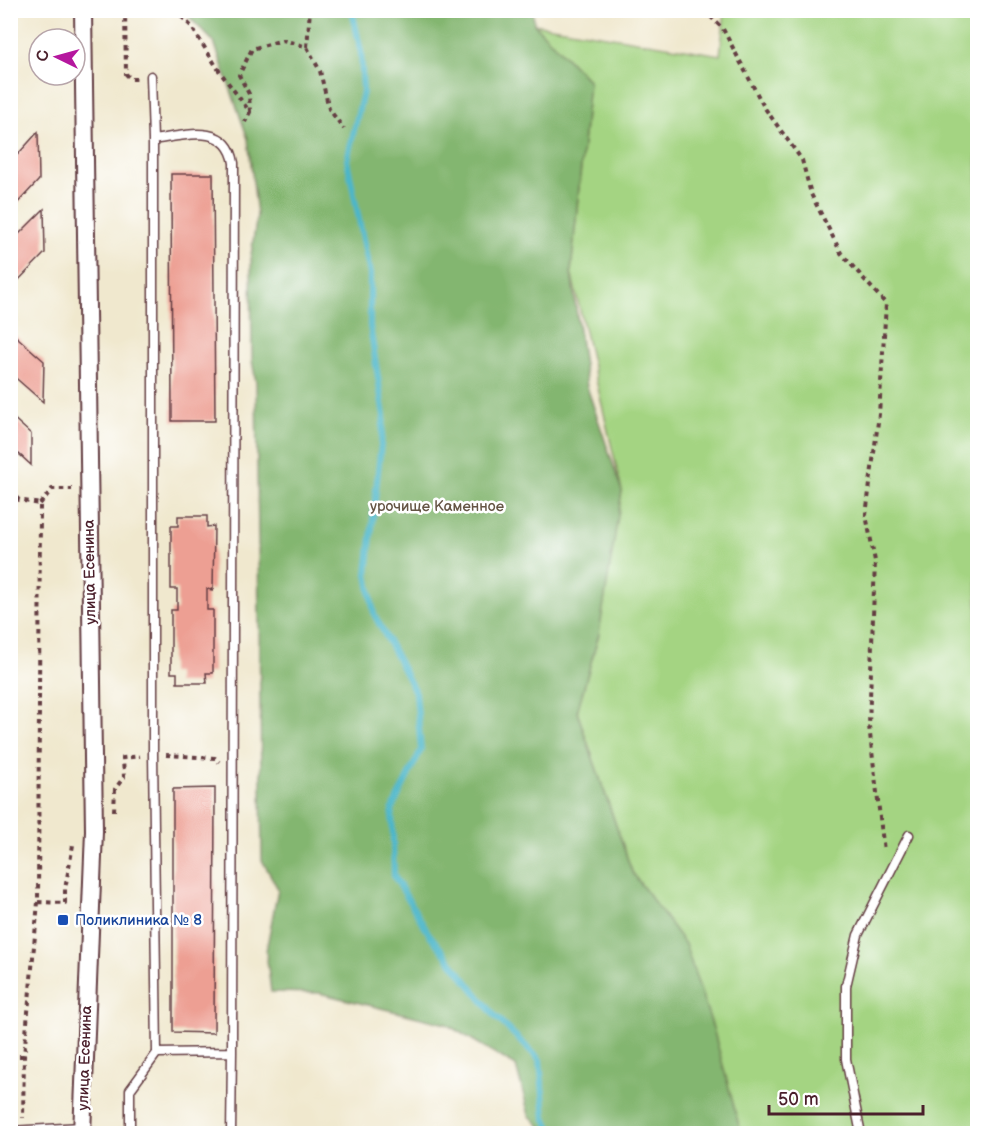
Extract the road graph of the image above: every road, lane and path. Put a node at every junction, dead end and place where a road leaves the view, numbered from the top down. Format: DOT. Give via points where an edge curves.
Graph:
graph roads {
  1 [pos="82,10"];
  2 [pos="125,10"];
  3 [pos="175,10"];
  4 [pos="310,10"];
  5 [pos="704,10"];
  6 [pos="307,47"];
  7 [pos="151,78"];
  8 [pos="250,112"];
  9 [pos="245,122"];
  10 [pos="344,129"];
  11 [pos="153,140"];
  12 [pos="10,491"];
  13 [pos="153,754"];
  14 [pos="123,758"];
  15 [pos="233,777"];
  16 [pos="909,835"];
  17 [pos="887,879"];
  18 [pos="38,902"];
  19 [pos="65,903"];
  20 [pos="232,1052"];
  21 [pos="157,1053"];
  22 [pos="10,1056"];
  23 [pos="24,1056"];
  24 [pos="23,1130"];
  25 [pos="82,1130"];
  26 [pos="10,1131"];
  27 [pos="130,1134"];
  28 [pos="231,1134"];
  29 [pos="861,1134"];
  1 -- 25 [label="street, улица Есенина" via="94,831"];
  2 -- 7 [label="path" via="126,74 131,79"];
  3 -- 8 [label="path" via="191,26"];
  4 -- 6 [label="path"];
  5 -- 17 [label="path" via="723,28 764,107 802,160 811,194 841,253 886,304 879,414 866,515 874,561 869,726"];
  6 -- 8 [label="path" via="283,40 252,49 239,75 249,94"];
  6 -- 10 [label="path" via="320,70 329,110"];
  7 -- 11 [label="lane"];
  8 -- 9 [label="path"];
  11 -- 13 [label="lane"];
  11 -- 15 [label="lane" via="209,135 222,139 234,163"];
  12 -- 18 [label="path" via="19,500 40,504"];
  13 -- 14 [label="path"];
  13 -- 15 [label="path" via="215,758"];
  13 -- 21 [label="lane"];
  15 -- 20 [label="lane"];
  16 -- 17 [label="lane"];
  17 -- 29 [label="lane" via="858,935 846,986 846,1059"];
  18 -- 19 [label="path"];
  18 -- 23 [label="path"];
  20 -- 21 [label="lane"];
  20 -- 28 [label="lane"];
  21 -- 27 [label="lane" via="130,1090"];
  22 -- 23 [label="path"];
  23 -- 24 [label="path"];
  24 -- 25 [label="lane"];
  24 -- 26 [label="lane"];
}
